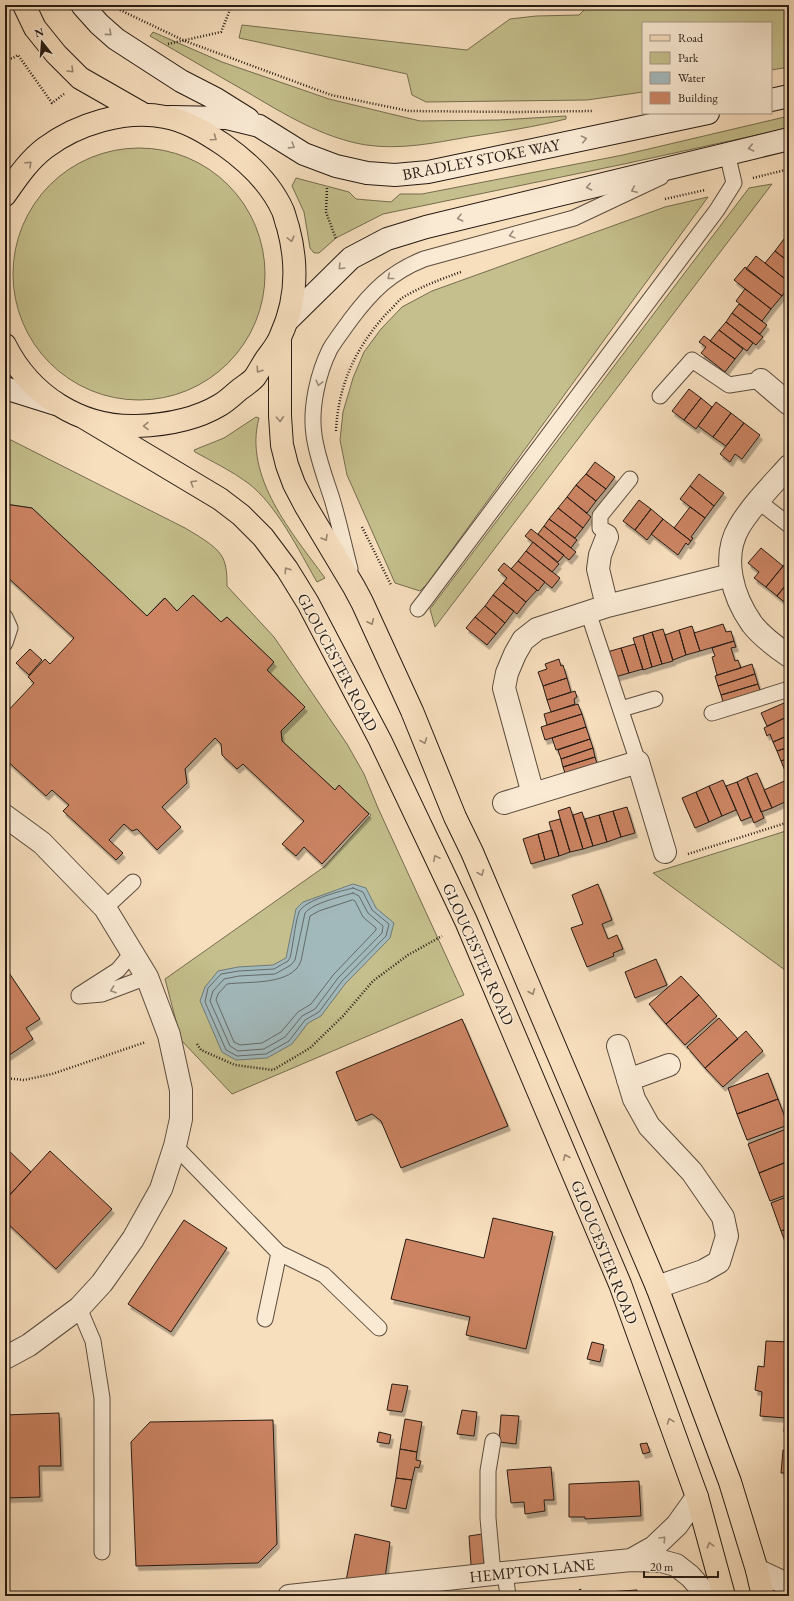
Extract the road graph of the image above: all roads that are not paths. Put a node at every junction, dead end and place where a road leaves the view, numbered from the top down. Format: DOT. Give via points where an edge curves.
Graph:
graph roads {
  1 [pos="24,5"];
  2 [pos="82,5"];
  3 [pos="789,96"];
  4 [pos="772,100"];
  5 [pos="143,114"];
  6 [pos="703,114"];
  7 [pos="166,117"];
  8 [pos="259,126"];
  9 [pos="789,139"];
  10 [pos="728,153"];
  11 [pos="695,162"];
  12 [pos="5,195"];
  13 [pos="284,329"];
  14 [pos="5,345"];
  15 [pos="761,380"];
  16 [pos="5,388"];
  17 [pos="785,392"];
  18 [pos="660,396"];
  19 [pos="56,404"];
  20 [pos="83,417"];
  21 [pos="789,466"];
  22 [pos="630,479"];
  23 [pos="758,501"];
  24 [pos="789,525"];
  25 [pos="607,537"];
  26 [pos="731,575"];
  27 [pos="354,587"];
  28 [pos="418,609"];
  29 [pos="598,609"];
  30 [pos="5,617"];
  31 [pos="5,643"];
  32 [pos="789,656"];
  33 [pos="789,689"];
  34 [pos="655,699"];
  35 [pos="620,709"];
  36 [pos="712,713"];
  37 [pos="638,762"];
  38 [pos="533,794"];
  39 [pos="504,802"];
  40 [pos="5,816"];
  41 [pos="665,852"];
  42 [pos="133,882"];
  43 [pos="105,908"];
  44 [pos="132,953"];
  45 [pos="147,977"];
  46 [pos="618,1046"];
  47 [pos="670,1065"];
  48 [pos="628,1080"];
  49 [pos="175,1146"];
  50 [pos="279,1253"];
  51 [pos="657,1287"];
  52 [pos="78,1308"];
  53 [pos="266,1319"];
  54 [pos="379,1328"];
  55 [pos="5,1358"];
  56 [pos="493,1441"];
  57 [pos="697,1497"];
  58 [pos="102,1552"];
  59 [pos="631,1560"];
  60 [pos="757,1570"];
  61 [pos="499,1573"];
  62 [pos="789,1585"];
  63 [pos="289,1596"];
  64 [pos="508,1596"];
  65 [pos="708,1596"];
  66 [pos="724,1596"];
  67 [pos="763,1596"];
  1 -- 5 [label="main road, one-way" via="35,28 80,78"];
  2 -- 8 [label="street, one-way" via="116,39 181,81"];
  3 -- 4 [label="street"];
  5 -- 7 [label="main road"];
  12 -- 5 [label="main road, one-way" via="22,170 45,148 78,129 114,118"];
  8 -- 6 [label="street, BRADLEY STOKE WAY, one-way" via="304,154 336,166 367,174 395,175 428,172"];
  7 -- 8 [label="street, BRADLEY STOKE WAY" via="227,118"];
  7 -- 13 [label="main road, one-way" via="202,129 242,158 264,181 283,212 295,267 294,292"];
  9 -- 10 [label="street, one-way"];
  10 -- 11 [label="street"];
  10 -- 28 [label="lane" via="734,183 717,210"];
  11 -- 13 [label="street, one-way" via="442,223 387,239 346,262"];
  11 -- 27 [label="lane, one-way" via="574,218 412,264 382,283 355,314 330,349 322,370 313,426 319,460"];
  13 -- 20 [label="main road, one-way" via="254,378 221,405 192,418 158,426 122,427"];
  13 -- 27 [label="main road, GLOUCESTER ROAD, one-way" via="280,416 282,445 287,465 305,505"];
  14 -- 19 [label="main road" via="29,381"];
  15 -- 17 [label="street"];
  15 -- 18 [label="lane" via="729,385 692,360"];
  16 -- 19 [label="street"];
  19 -- 20 [label="main road"];
  57 -- 20 [label="main road, GLOUCESTER ROAD, one-way" via="620,1284 466,921 380,740 308,603 287,569 241,515 220,499"];
  21 -- 23 [label="street"];
  22 -- 25 [label="lane" via="600,516 600,528 609,534"];
  23 -- 24 [label="lane"];
  23 -- 26 [label="street" via="739,528 731,551"];
  25 -- 29 [label="street" via="598,569"];
  26 -- 29 [label="street"];
  26 -- 32 [label="street" via="738,601 753,625 774,646"];
  27 -- 51 [label="main road, GLOUCESTER ROAD, one-way" via="412,711"];
  29 -- 35 [label="lane"];
  29 -- 38 [label="street" via="537,629 523,640 507,673 504,688"];
  30 -- 31 [label="lane" via="10,628"];
  33 -- 36 [label="lane"];
  34 -- 35 [label="lane"];
  35 -- 37 [label="lane"];
  37 -- 38 [label="street"];
  37 -- 41 [label="street"];
  38 -- 39 [label="street"];
  40 -- 43 [label="street" via="42,843"];
  42 -- 43 [label="lane"];
  43 -- 44 [label="street"];
  44 -- 45 [label="street"];
  45 -- 44 [label="lane, one-way" via="102,994 78,996 118,970"];
  45 -- 49 [label="street" via="169,1035 181,1090 181,1120"];
  46 -- 48 [label="street"];
  47 -- 48 [label="street"];
  48 -- 51 [label="street" via="634,1098 649,1126 692,1172 715,1204 723,1217 727,1236 719,1262 703,1271"];
  49 -- 50 [label="lane"];
  49 -- 52 [label="street" via="161,1190 133,1239 102,1283"];
  50 -- 53 [label="lane"];
  50 -- 54 [label="lane" via="324,1275"];
  51 -- 60 [label="main road, GLOUCESTER ROAD" via="730,1482"];
  52 -- 55 [label="street" via="29,1345"];
  52 -- 58 [label="lane" via="93,1341 102,1398"];
  56 -- 61 [label="lane" via="488,1471 488,1510"];
  59 -- 57 [label="street, HEMPTON LANE, one-way" via="654,1547 677,1525"];
  66 -- 57 [label="main road, GLOUCESTER ROAD, one-way"];
  59 -- 61 [label="street, HEMPTON LANE"];
  59 -- 65 [label="street, HEMPTON LANE" via="661,1561 676,1565"];
  60 -- 62 [label="street"];
  60 -- 67 [label="main road, GLOUCESTER ROAD"];
  61 -- 63 [label="street, HEMPTON LANE"];
  61 -- 64 [label="lane"];
}
